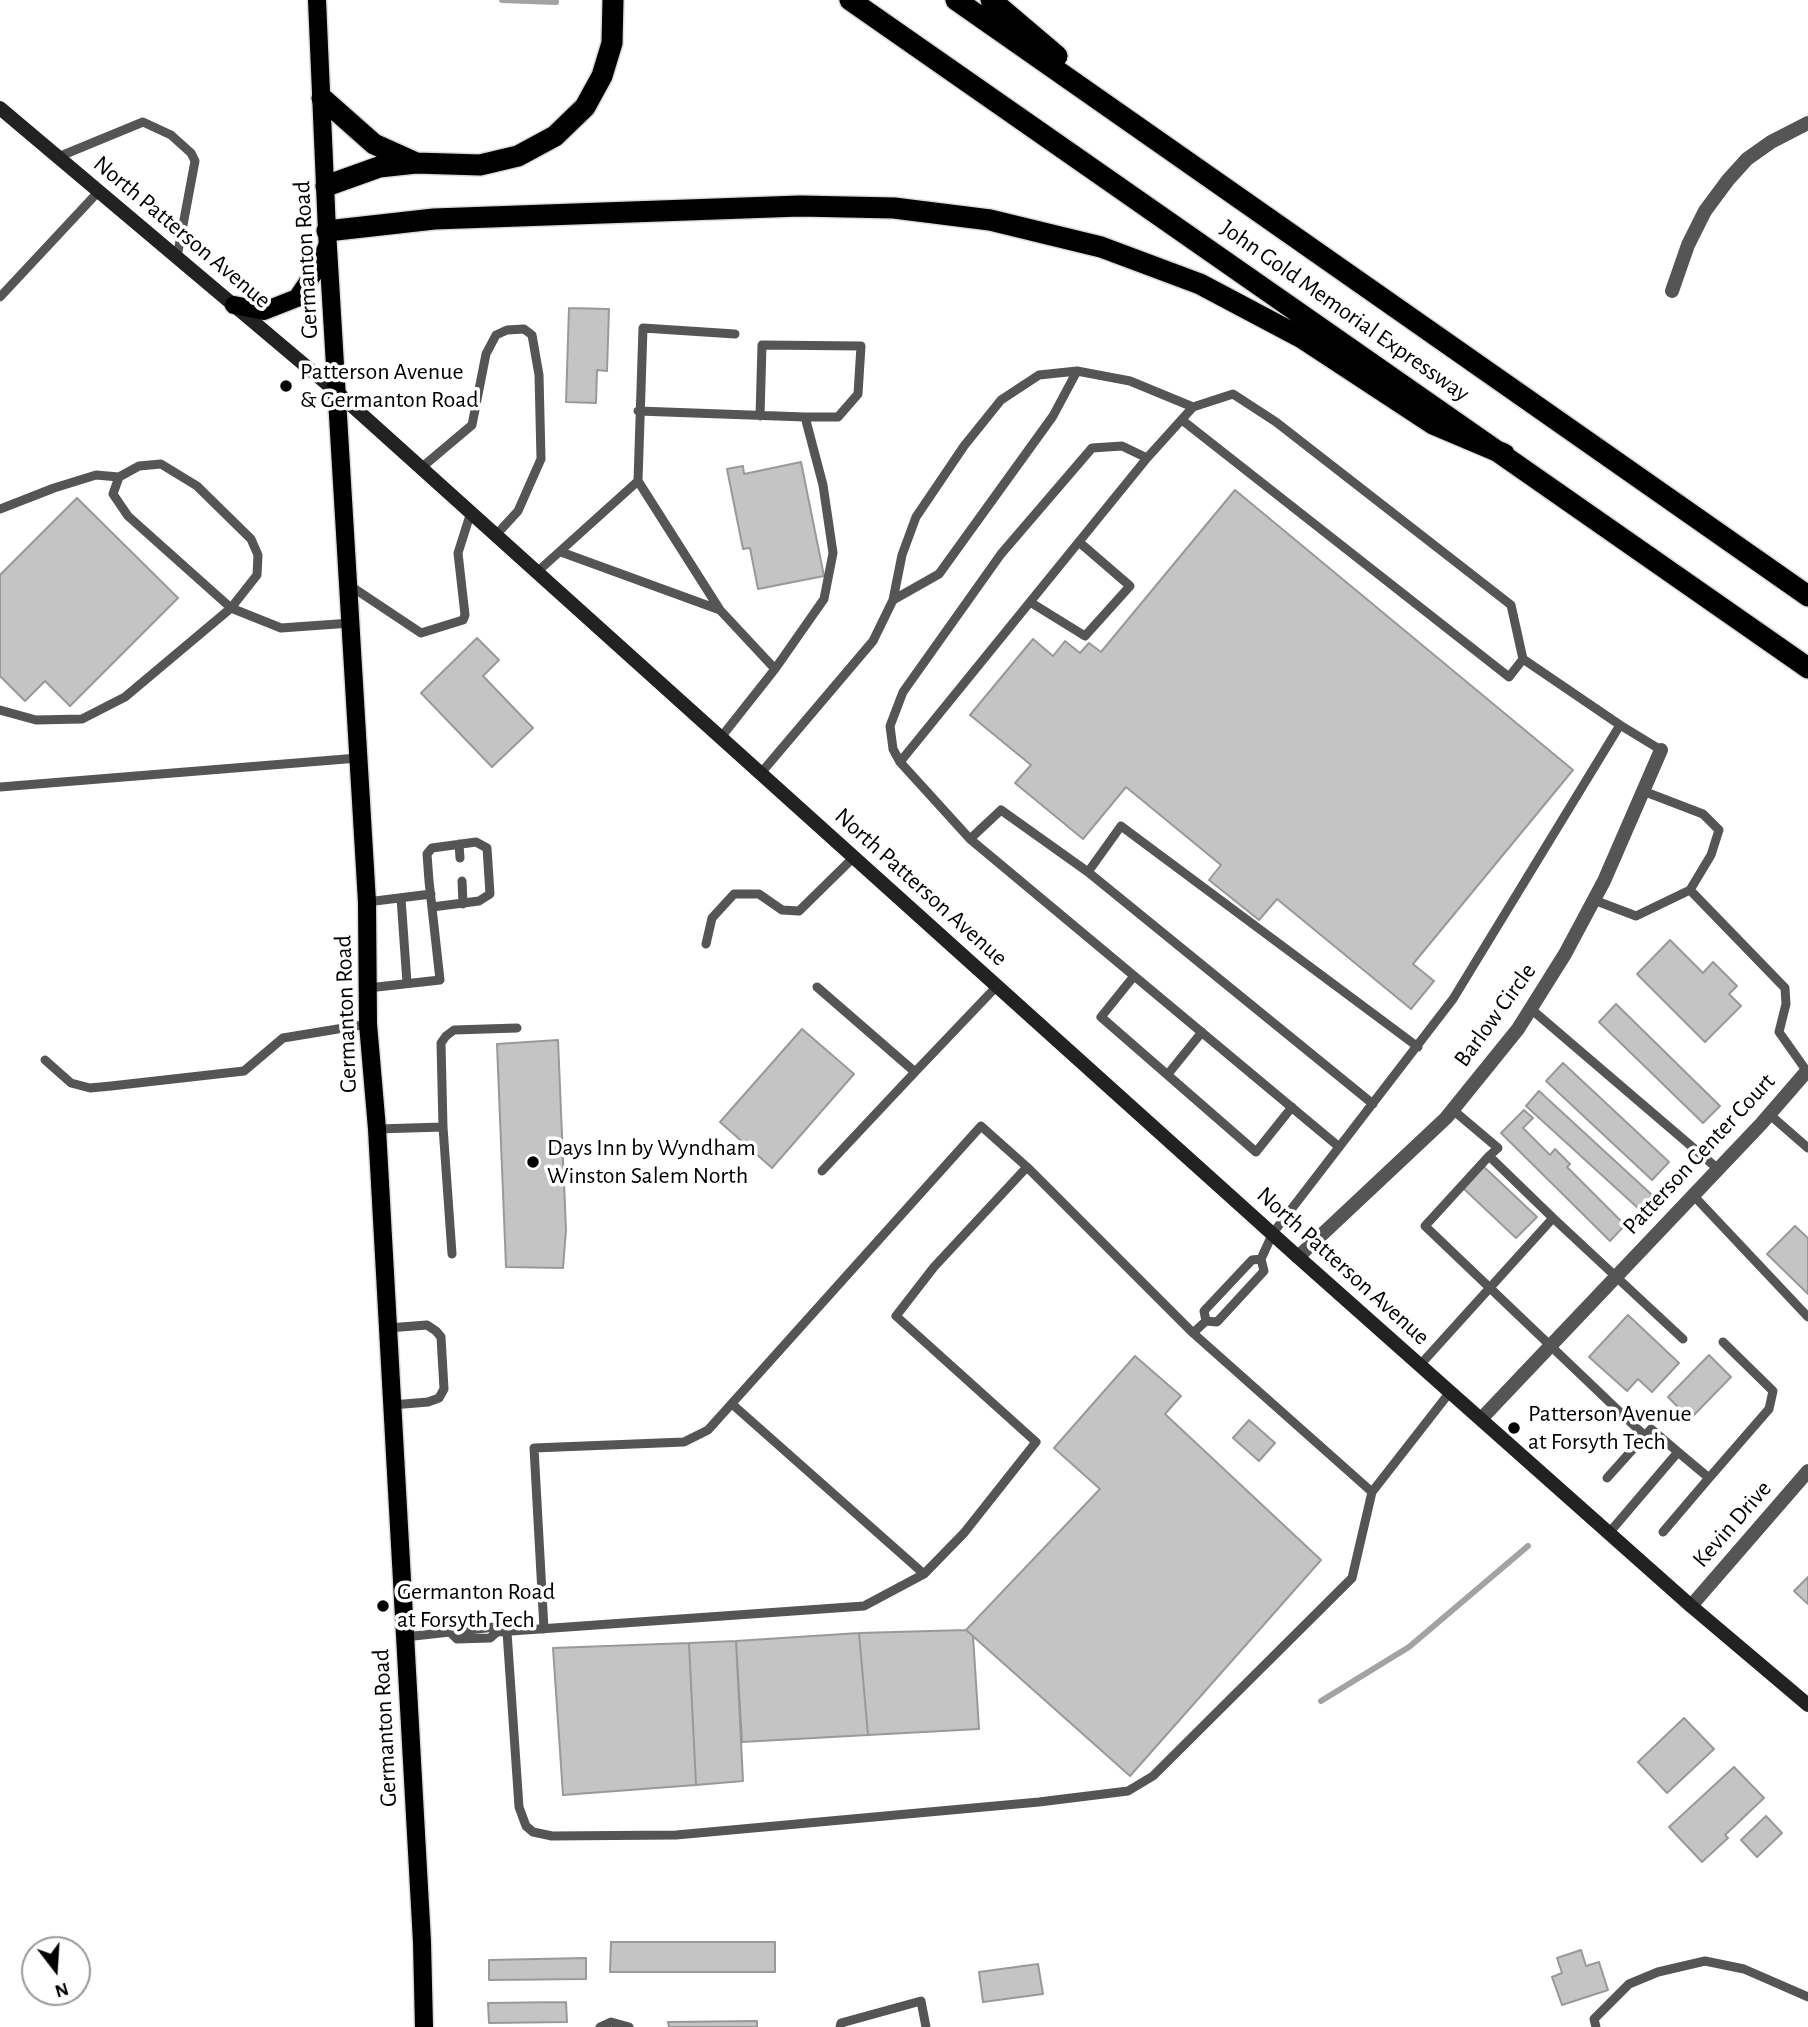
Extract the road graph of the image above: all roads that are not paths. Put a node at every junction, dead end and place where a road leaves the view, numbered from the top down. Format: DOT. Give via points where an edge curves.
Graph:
graph roads {
  1 [pos="317,0"];
  2 [pos="613,0"];
  3 [pos="850,0"];
  4 [pos="956,0"];
  5 [pos="991,0"];
  6 [pos="322,98"];
  7 [pos="0,108"];
  8 [pos="1808,123"];
  9 [pos="1152,137"];
  10 [pos="58,157"];
  11 [pos="416,163"];
  12 [pos="326,186"];
  13 [pos="99,191"];
  14 [pos="328,237"];
  15 [pos="177,257"];
  16 [pos="1672,291"];
  17 [pos="0,297"];
  18 [pos="234,305"];
  19 [pos="735,334"];
  20 [pos="1077,371"];
  21 [pos="339,394"];
  22 [pos="1194,407"];
  23 [pos="638,411"];
  24 [pos="760,415"];
  25 [pos="805,417"];
  26 [pos="1182,420"];
  27 [pos="1504,454"];
  28 [pos="1147,458"];
  29 [pos="421,468"];
  30 [pos="119,477"];
  31 [pos="638,481"];
  32 [pos="0,509"];
  33 [pos="471,512"];
  34 [pos="496,536"];
  35 [pos="1079,542"];
  36 [pos="561,552"];
  37 [pos="537,572"];
  38 [pos="349,584"];
  39 [pos="1808,596"];
  40 [pos="893,600"];
  41 [pos="1030,603"];
  42 [pos="232,608"];
  43 [pos="720,610"];
  44 [pos="351,624"];
  45 [pos="1523,659"];
  46 [pos="1808,668"];
  47 [pos="775,669"];
  48 [pos="0,710"];
  49 [pos="1620,725"];
  50 [pos="722,736"];
  51 [pos="1661,750"];
  52 [pos="358,758"];
  53 [pos="900,762"];
  54 [pos="761,773"];
  55 [pos="0,788"];
  56 [pos="1643,791"];
  57 [pos="971,839"];
  58 [pos="459,844"];
  59 [pos="854,857"];
  60 [pos="460,858"];
  61 [pos="1088,872"];
  62 [pos="462,881"];
  63 [pos="1690,890"];
  64 [pos="430,894"];
  65 [pos="401,898"];
  66 [pos="1594,900"];
  67 [pos="367,902"];
  68 [pos="463,904"];
  69 [pos="432,907"];
  70 [pos="706,944"];
  71 [pos="1134,976"];
  72 [pos="407,983"];
  73 [pos="997,986"];
  74 [pos="817,987"];
  75 [pos="368,988"];
  76 [pos="1531,1009"];
  77 [pos="368,1024"];
  78 [pos="517,1028"];
  79 [pos="1202,1032"];
  80 [pos="1418,1046"];
  81 [pos="45,1060"];
  82 [pos="915,1072"];
  83 [pos="1807,1072"];
  84 [pos="1168,1074"];
  85 [pos="1373,1104"];
  86 [pos="1292,1107"];
  87 [pos="1453,1110"];
  88 [pos="1769,1114"];
  89 [pos="443,1126"];
  90 [pos="377,1129"];
  91 [pos="1338,1146"];
  92 [pos="1808,1148"];
  93 [pos="1489,1156"];
  94 [pos="1027,1167"];
  95 [pos="1718,1169"];
  96 [pos="822,1171"];
  97 [pos="1693,1195"];
  98 [pos="1553,1218"];
  99 [pos="1273,1233"];
  100 [pos="452,1254"];
  101 [pos="1298,1256"];
  102 [pos="1261,1259"];
  103 [pos="1616,1277"];
  104 [pos="1489,1289"];
  105 [pos="1808,1317"];
  106 [pos="1206,1321"];
  107 [pos="388,1328"];
  108 [pos="1193,1333"];
  109 [pos="1683,1339"];
  110 [pos="1723,1342"];
  111 [pos="1551,1345"];
  112 [pos="1420,1365"];
  113 [pos="1450,1392"];
  114 [pos="732,1404"];
  115 [pos="392,1405"];
  116 [pos="1481,1419"];
  117 [pos="1645,1436"];
  118 [pos="1678,1452"];
  119 [pos="1808,1471"];
  120 [pos="1607,1478"];
  121 [pos="1709,1478"];
  122 [pos="1372,1492"];
  123 [pos="1663,1532"];
  124 [pos="1609,1533"];
  125 [pos="924,1574"];
  126 [pos="1691,1606"];
  127 [pos="544,1629"];
  128 [pos="502,1632"];
  129 [pos="405,1637"];
  130 [pos="1808,1705"];
  131 [pos="1808,1997"];
  132 [pos="424,2027"];
  133 [pos="600,2027"];
  134 [pos="629,2027"];
  135 [pos="840,2027"];
  136 [pos="926,2027"];
  137 [pos="1596,2027"];
  1 -- 6 [label="main road, Germanton Road"];
  2 -- 11 [label="highway" via="612,43 603,76 584,107 555,136 518,156 480,165"];
  3 -- 27 [label="highway, John Gold Memorial Expressway"];
  4 -- 9 [label="highway, John Gold Memorial Expressway"];
  5 -- 9 [label="highway"];
  6 -- 11 [label="highway" via="374,144"];
  6 -- 12 [label="main road, Germanton Road"];
  7 -- 10 [label="main road, North Patterson Avenue"];
  8 -- 16 [label="street" via="1770,142 1728,180 1705,211"];
  9 -- 39 [label="highway, John Gold Memorial Expressway"];
  10 -- 13 [label="main road, North Patterson Avenue"];
  10 -- 15 [label="lane" via="143,122 171,135 195,161"];
  11 -- 12 [label="highway" via="379,167"];
  12 -- 14 [label="main road, Germanton Road"];
  13 -- 15 [label="main road, North Patterson Avenue"];
  13 -- 17 [label="lane"];
  14 -- 18 [label="main road" via="320,264 297,298 264,311"];
  14 -- 21 [label="main road, Germanton Road"];
  14 -- 27 [label="highway" via="434,219 786,206 894,208 990,220 1101,247 1200,284 1302,338 1433,424"];
  15 -- 18 [label="main road, North Patterson Avenue"];
  18 -- 21 [label="main road, North Patterson Avenue"];
  19 -- 23 [label="lane" via="643,328"];
  20 -- 22 [label="lane" via="1130,381"];
  20 -- 40 [label="lane" via="1053,416 939,574"];
  20 -- 40 [label="lane" via="1039,375 1001,400 916,517"];
  21 -- 29 [label="main road, North Patterson Avenue"];
  21 -- 38 [label="main road, Germanton Road"];
  22 -- 26 [label="lane"];
  22 -- 45 [label="lane" via="1233,394 1276,422 1511,605"];
  23 -- 24 [label="lane"];
  23 -- 31 [label="lane"];
  24 -- 25 [label="lane"];
  24 -- 25 [label="lane" via="762,345 861,346 858,394 838,417"];
  25 -- 47 [label="lane" via="823,485 833,553 824,598"];
  26 -- 28 [label="lane"];
  26 -- 45 [label="lane" via="1509,677"];
  27 -- 46 [label="highway, John Gold Memorial Expressway"];
  28 -- 35 [label="lane"];
  28 -- 53 [label="lane" via="1122,446 1092,448 1001,554 895,706 890,726"];
  29 -- 33 [label="main road, North Patterson Avenue"];
  29 -- 34 [label="lane" via="472,425 486,354 496,335 524,329 532,335 539,375 541,458 518,511"];
  30 -- 32 [label="lane" via="96,475"];
  30 -- 42 [label="lane" via="113,494 128,516"];
  30 -- 42 [label="lane" via="139,466 160,464 197,486 251,539 258,555 257,575"];
  31 -- 36 [label="lane"];
  31 -- 43 [label="lane"];
  33 -- 34 [label="main road, North Patterson Avenue"];
  33 -- 38 [label="lane" via="458,553 463,620 421,633"];
  34 -- 37 [label="main road, North Patterson Avenue"];
  35 -- 41 [label="lane"];
  35 -- 41 [label="lane" via="1130,586 1085,636"];
  36 -- 37 [label="lane"];
  36 -- 43 [label="lane"];
  37 -- 50 [label="main road, North Patterson Avenue"];
  38 -- 44 [label="main road, Germanton Road"];
  40 -- 54 [label="lane" via="873,641"];
  41 -- 53 [label="lane"];
  42 -- 44 [label="lane" via="281,628"];
  42 -- 48 [label="lane" via="125,697 82,719 36,720"];
  43 -- 47 [label="lane"];
  44 -- 52 [label="main road, Germanton Road"];
  45 -- 49 [label="lane"];
  47 -- 50 [label="lane"];
  49 -- 51 [label="lane"];
  49 -- 80 [label="lane" via="1453,999"];
  50 -- 54 [label="main road, North Patterson Avenue"];
  51 -- 56 [label="street, Barlow Circle"];
  52 -- 55 [label="lane"];
  52 -- 67 [label="main road, Germanton Road"];
  53 -- 57 [label="lane"];
  54 -- 59 [label="main road, North Patterson Avenue"];
  56 -- 63 [label="lane" via="1703,814 1719,830 1711,855"];
  56 -- 66 [label="street, Barlow Circle"];
  57 -- 61 [label="lane" via="1001,810"];
  57 -- 71 [label="lane"];
  58 -- 60 [label="lane"];
  58 -- 64 [label="lane" via="427,853"];
  58 -- 68 [label="lane" via="476,842 487,848 490,894"];
  59 -- 70 [label="lane" via="799,911 782,910 759,894 734,894 712,918"];
  59 -- 73 [label="main road, North Patterson Avenue"];
  61 -- 80 [label="lane" via="1121,826"];
  61 -- 85 [label="lane"];
  62 -- 68 [label="lane"];
  63 -- 66 [label="lane" via="1636,916"];
  63 -- 83 [label="lane, Patterson Center Court" via="1784,988 1786,1003 1779,1032"];
  64 -- 65 [label="lane"];
  64 -- 69 [label="lane"];
  65 -- 67 [label="lane"];
  65 -- 72 [label="lane"];
  66 -- 76 [label="street, Barlow Circle"];
  67 -- 75 [label="main road, Germanton Road"];
  68 -- 69 [label="lane"];
  69 -- 72 [label="lane" via="440,979"];
  71 -- 79 [label="lane"];
  71 -- 84 [label="lane" via="1101,1017"];
  72 -- 75 [label="lane"];
  73 -- 82 [label="lane"];
  73 -- 99 [label="main road, North Patterson Avenue"];
  74 -- 82 [label="lane"];
  75 -- 77 [label="main road, Germanton Road"];
  76 -- 87 [label="street, Barlow Circle"];
  76 -- 95 [label="lane"];
  77 -- 81 [label="lane" via="284,1038 244,1071 124,1085 90,1088 71,1083"];
  77 -- 90 [label="main road, Germanton Road"];
  78 -- 89 [label="lane" via="454,1030 446,1036 441,1043"];
  79 -- 84 [label="lane"];
  79 -- 86 [label="lane"];
  80 -- 85 [label="lane"];
  82 -- 96 [label="lane"];
  83 -- 88 [label="street, Patterson Center Court"];
  84 -- 86 [label="lane" via="1256,1152"];
  85 -- 91 [label="lane"];
  86 -- 91 [label="lane"];
  87 -- 93 [label="lane" via="1498,1148"];
  87 -- 101 [label="street, Barlow Circle"];
  88 -- 92 [label="lane"];
  88 -- 95 [label="street, Patterson Center Court"];
  89 -- 90 [label="lane"];
  89 -- 100 [label="lane"];
  90 -- 107 [label="main road, Germanton Road"];
  91 -- 99 [label="lane"];
  93 -- 98 [label="lane"];
  93 -- 104 [label="lane" via="1424,1226"];
  94 -- 108 [label="lane"];
  94 -- 114 [label="lane" via="981,1126"];
  94 -- 125 [label="lane" via="934,1267 896,1316 1036,1442 964,1533"];
  95 -- 97 [label="street, Patterson Center Court"];
  97 -- 103 [label="street, Patterson Center Court"];
  97 -- 105 [label="lane"];
  98 -- 103 [label="lane"];
  98 -- 104 [label="lane"];
  99 -- 101 [label="main road, North Patterson Avenue"];
  99 -- 102 [label="lane"];
  101 -- 112 [label="main road, North Patterson Avenue"];
  102 -- 106 [label="lane" via="1252,1260 1204,1311"];
  102 -- 106 [label="lane" via="1264,1271 1217,1322"];
  103 -- 109 [label="lane"];
  103 -- 111 [label="street, Patterson Center Court"];
  104 -- 111 [label="lane"];
  104 -- 112 [label="lane"];
  106 -- 108 [label="lane"];
  107 -- 115 [label="main road, Germanton Road"];
  107 -- 115 [label="lane" via="427,1325 436,1331 441,1337 444,1390 428,1402"];
  108 -- 122 [label="lane"];
  110 -- 121 [label="lane" via="1773,1391 1769,1409"];
  111 -- 116 [label="street, Patterson Center Court"];
  111 -- 117 [label="lane"];
  112 -- 113 [label="main road, North Patterson Avenue"];
  113 -- 116 [label="main road, North Patterson Avenue"];
  113 -- 122 [label="lane"];
  114 -- 125 [label="lane"];
  114 -- 127 [label="lane" via="708,1430 684,1442 534,1448"];
  115 -- 129 [label="main road, Germanton Road"];
  116 -- 124 [label="main road, North Patterson Avenue"];
  117 -- 118 [label="lane" via="1651,1429"];
  117 -- 120 [label="lane"];
  118 -- 121 [label="lane"];
  118 -- 124 [label="lane"];
  119 -- 126 [label="street, Kevin Drive"];
  121 -- 123 [label="lane"];
  122 -- 128 [label="lane" via="1352,1578 1153,1776 1128,1791 676,1835 552,1836 533,1832 519,1807"];
  124 -- 126 [label="main road, North Patterson Avenue"];
  125 -- 127 [label="lane" via="864,1606"];
  126 -- 130 [label="main road, North Patterson Avenue"];
  127 -- 128 [label="lane"];
  128 -- 129 [label="lane" via="490,1638 457,1639 452,1634"];
  129 -- 132 [label="main road, Germanton Road"];
  131 -- 137 [label="lane" via="1744,1969 1705,1961 1629,1984 1594,2019"];
  133 -- 134 [label="lane" via="611,2022"];
  135 -- 136 [label="lane" via="841,2023 921,2001"];
}
